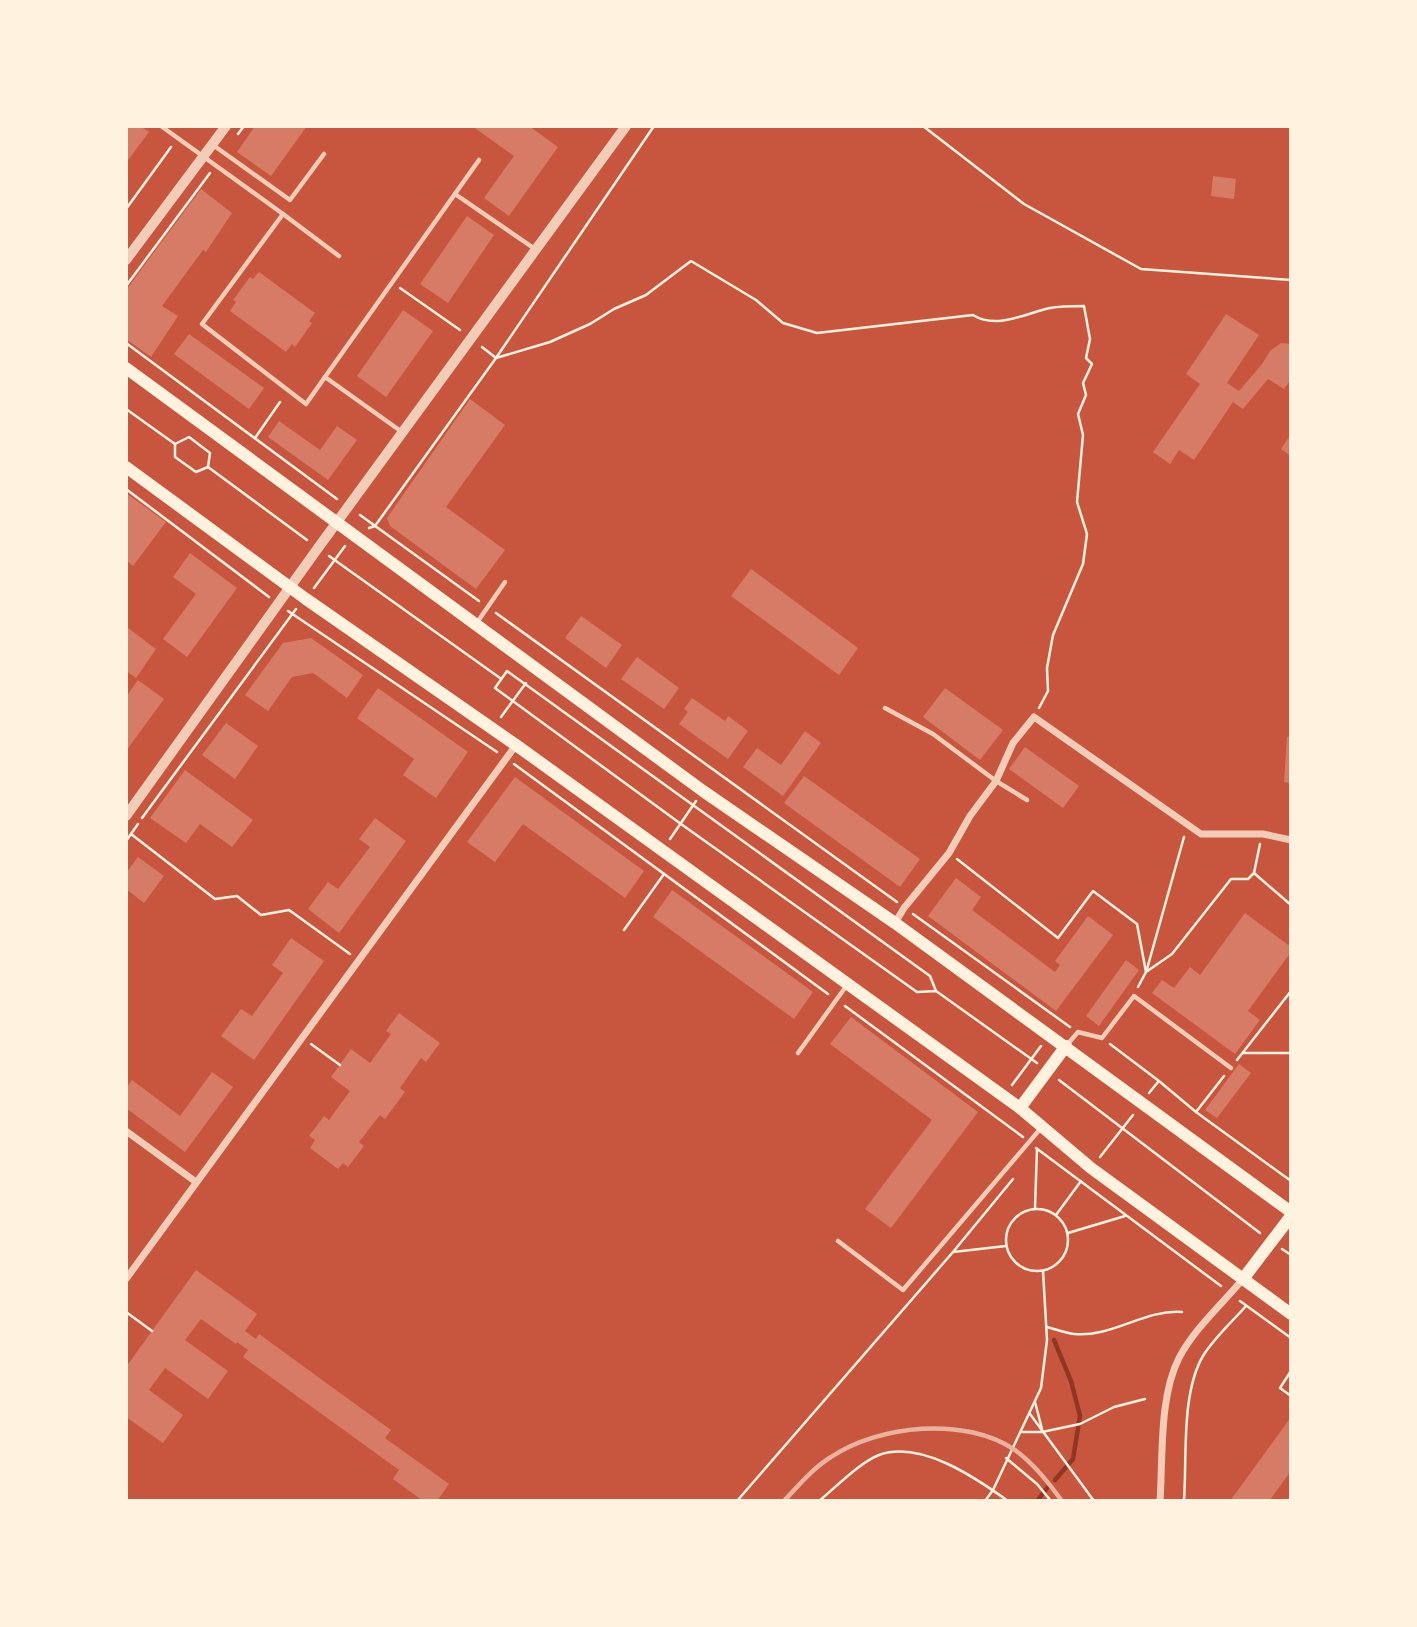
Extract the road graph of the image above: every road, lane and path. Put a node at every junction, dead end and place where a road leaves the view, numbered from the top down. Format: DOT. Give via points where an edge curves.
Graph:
graph roads {
  1 [pos="161,126"];
  2 [pos="226,126"];
  3 [pos="244,126"];
  4 [pos="626,126"];
  5 [pos="654,126"];
  6 [pos="923,126"];
  7 [pos="178,138"];
  8 [pos="212,144"];
  9 [pos="224,153"];
  10 [pos="324,153"];
  11 [pos="203,157"];
  12 [pos="479,160"];
  13 [pos="215,166"];
  14 [pos="455,194"];
  15 [pos="126,209"];
  16 [pos="283,214"];
  17 [pos="536,249"];
  18 [pos="340,256"];
  19 [pos="126,260"];
  20 [pos="1291,280"];
  21 [pos="392,283"];
  22 [pos="126,286"];
  23 [pos="471,338"];
  24 [pos="126,343"];
  25 [pos="496,358"];
  26 [pos="126,368"];
  27 [pos="325,377"];
  28 [pos="280,402"];
  29 [pos="126,409"];
  30 [pos="402,432"];
  31 [pos="255,438"];
  32 [pos="175,444"];
  33 [pos="126,467"];
  34 [pos="208,467"];
  35 [pos="126,489"];
  36 [pos="348,507"];
  37 [pos="336,523"];
  38 [pos="376,526"];
  39 [pos="352,535"];
  40 [pos="318,548"];
  41 [pos="334,561"];
  42 [pos="505,582"];
  43 [pos="290,587"];
  44 [pos="306,599"];
  45 [pos="278,604"];
  46 [pos="488,607"];
  47 [pos="292,613"];
  48 [pos="475,624"];
  49 [pos="536,669"];
  50 [pos="501,678"];
  51 [pos="525,684"];
  52 [pos="513,701"];
  53 [pos="885,708"];
  54 [pos="1034,717"];
  55 [pos="493,728"];
  56 [pos="482,742"];
  57 [pos="516,745"];
  58 [pos="506,758"];
  59 [pos="996,781"];
  60 [pos="703,791"];
  61 [pos="1027,800"];
  62 [pos="693,806"];
  63 [pos="126,816"];
  64 [pos="681,824"];
  65 [pos="1188,824"];
  66 [pos="131,834"];
  67 [pos="1263,834"];
  68 [pos="1291,840"];
  69 [pos="126,841"];
  70 [pos="663,850"];
  71 [pos="949,853"];
  72 [pos="1254,873"];
  73 [pos="664,874"];
  74 [pos="1291,905"];
  75 [pos="904,908"];
  76 [pos="895,923"];
  77 [pos="624,930"];
  78 [pos="358,960"];
  79 [pos="1146,972"];
  80 [pos="848,984"];
  81 [pos="936,991"];
  82 [pos="1291,991"];
  83 [pos="1134,996"];
  84 [pos="836,1000"];
  85 [pos="1078,1032"];
  86 [pos="302,1037"];
  87 [pos="1101,1038"];
  88 [pos="1045,1041"];
  89 [pos="1066,1046"];
  90 [pos="798,1053"];
  91 [pos="1243,1053"];
  92 [pos="1291,1053"];
  93 [pos="1031,1059"];
  94 [pos="340,1065"];
  95 [pos="1231,1068"];
  96 [pos="1047,1071"];
  97 [pos="1011,1086"];
  98 [pos="1142,1102"];
  99 [pos="1020,1108"];
  100 [pos="1196,1112"];
  101 [pos="1042,1128"];
  102 [pos="1122,1129"];
  103 [pos="126,1131"];
  104 [pos="1030,1142"];
  105 [pos="1037,1149"];
  106 [pos="1029,1159"];
  107 [pos="1091,1168"];
  108 [pos="1020,1170"];
  109 [pos="1291,1181"];
  110 [pos="196,1182"];
  111 [pos="1081,1182"];
  112 [pos="1035,1208"];
  113 [pos="1291,1214"];
  114 [pos="1056,1215"];
  115 [pos="1126,1216"];
  116 [pos="1068,1233"];
  117 [pos="838,1241"];
  118 [pos="1272,1241"];
  119 [pos="1006,1246"];
  120 [pos="953,1252"];
  121 [pos="1291,1255"];
  122 [pos="1043,1271"];
  123 [pos="126,1279"];
  124 [pos="1243,1279"];
  125 [pos="1231,1293"];
  126 [pos="1246,1305"];
  127 [pos="1182,1311"];
  128 [pos="126,1312"];
  129 [pos="1291,1314"];
  130 [pos="1047,1327"];
  131 [pos="152,1331"];
  132 [pos="1291,1338"];
  133 [pos="1291,1371"];
  134 [pos="1291,1396"];
  135 [pos="1145,1399"];
  136 [pos="1035,1402"];
  137 [pos="1030,1413"];
  138 [pos="1021,1432"];
  139 [pos="1042,1432"];
  140 [pos="1006,1458"];
  141 [pos="993,1490"];
  142 [pos="1050,1499"];
  143 [pos="737,1501"];
  144 [pos="819,1501"];
  145 [pos="985,1501"];
  146 [pos="1008,1501"];
  147 [pos="1094,1501"];
  148 [pos="1160,1501"];
  149 [pos="1184,1501"];
  1 -- 7 [label="lane"];
  2 -- 8 [label="street"];
  3 -- 9 [label="path"];
  4 -- 17 [label="street"];
  5 -- 25 [label="path"];
  6 -- 20 [label="path" via="1024,204 1141,269"];
  7 -- 11 [label="lane"];
  7 -- 15 [label="path"];
  8 -- 9 [label="lane"];
  8 -- 11 [label="street"];
  9 -- 10 [label="lane" via="290,200"];
  11 -- 13 [label="lane"];
  11 -- 19 [label="street"];
  12 -- 14 [label="lane"];
  13 -- 16 [label="lane"];
  13 -- 22 [label="path"];
  14 -- 17 [label="lane"];
  14 -- 21 [label="lane"];
  16 -- 18 [label="lane"];
  16 -- 27 [label="lane" via="202,324 306,404"];
  17 -- 23 [label="street"];
  21 -- 23 [label="path"];
  21 -- 27 [label="lane"];
  23 -- 25 [label="path"];
  23 -- 30 [label="street"];
  24 -- 31 [label="path"];
  25 -- 38 [label="path"];
  25 -- 54 [label="path" via="590,324 646,295 691,261 756,300 783,323 817,334 973,315 982,321 1022,318 1051,308 1084,306 1090,339 1086,358 1092,364 1083,383 1086,395 1078,414 1083,435 1077,502 1087,534 1083,564 1053,635 1048,691"];
  26 -- 37 [label="main road"];
  27 -- 30 [label="lane"];
  28 -- 31 [label="path"];
  29 -- 32 [label="path"];
  30 -- 36 [label="street"];
  31 -- 36 [label="path"];
  32 -- 34 [label="path" via="175,457 196,472"];
  32 -- 34 [label="path" via="189,437 211,453"];
  33 -- 43 [label="main road"];
  34 -- 40 [label="path"];
  35 -- 45 [label="path"];
  36 -- 37 [label="street"];
  36 -- 38 [label="path"];
  37 -- 39 [label="main road"];
  37 -- 40 [label="street"];
  38 -- 39 [label="path"];
  38 -- 46 [label="path"];
  39 -- 41 [label="path"];
  39 -- 48 [label="main road"];
  40 -- 41 [label="path"];
  40 -- 43 [label="street"];
  41 -- 44 [label="path"];
  41 -- 50 [label="path"];
  42 -- 46 [label="lane"];
  43 -- 44 [label="main road"];
  43 -- 45 [label="street"];
  44 -- 47 [label="path"];
  44 -- 55 [label="main road"];
  45 -- 47 [label="path"];
  45 -- 63 [label="street"];
  46 -- 48 [label="lane"];
  46 -- 75 [label="path"];
  47 -- 56 [label="path"];
  47 -- 66 [label="path"];
  48 -- 49 [label="main road"];
  49 -- 51 [label="path"];
  49 -- 60 [label="main road"];
  50 -- 51 [label="path" via="507,671"];
  50 -- 52 [label="path" via="495,688"];
  51 -- 52 [label="path"];
  51 -- 62 [label="path"];
  52 -- 55 [label="path"];
  52 -- 64 [label="path"];
  53 -- 59 [label="lane" via="933,734"];
  54 -- 59 [label="street" via="1013,743"];
  54 -- 65 [label="street"];
  55 -- 56 [label="path"];
  55 -- 57 [label="main road"];
  56 -- 58 [label="path"];
  57 -- 58 [label="street"];
  57 -- 70 [label="main road"];
  58 -- 73 [label="path"];
  58 -- 78 [label="street"];
  59 -- 61 [label="lane"];
  59 -- 71 [label="street"];
  60 -- 62 [label="path"];
  60 -- 76 [label="main road"];
  62 -- 64 [label="path"];
  62 -- 81 [label="path" via="930,976"];
  64 -- 70 [label="path"];
  64 -- 81 [label="path" via="917,992"];
  65 -- 67 [label="street" via="1201,834"];
  65 -- 79 [label="path"];
  66 -- 69 [label="path"];
  66 -- 78 [label="path" via="215,899 237,897 261,915 289,909"];
  67 -- 68 [label="street"];
  67 -- 72 [label="path"];
  70 -- 80 [label="main road"];
  71 -- 75 [label="street"];
  71 -- 79 [label="path" via="1058,938 1093,891 1137,923"];
  72 -- 74 [label="path"];
  72 -- 79 [label="path" via="1248,879 1231,879 1172,954"];
  73 -- 77 [label="path"];
  73 -- 84 [label="path"];
  75 -- 76 [label="street"];
  75 -- 85 [label="path"];
  76 -- 89 [label="main road"];
  78 -- 86 [label="street"];
  79 -- 83 [label="path"];
  80 -- 84 [label="lane"];
  80 -- 99 [label="main road"];
  81 -- 93 [label="path"];
  82 -- 91 [label="path"];
  83 -- 87 [label="lane"];
  83 -- 95 [label="lane"];
  84 -- 90 [label="lane"];
  84 -- 104 [label="path"];
  85 -- 87 [label="lane"];
  85 -- 89 [label="lane"];
  86 -- 94 [label="path"];
  86 -- 110 [label="street"];
  87 -- 100 [label="path"];
  88 -- 93 [label="path"];
  89 -- 96 [label="main road"];
  89 -- 98 [label="main road"];
  91 -- 92 [label="path"];
  91 -- 95 [label="path"];
  93 -- 96 [label="path"];
  93 -- 97 [label="path"];
  95 -- 100 [label="path"];
  96 -- 99 [label="main road"];
  96 -- 102 [label="path"];
  98 -- 102 [label="path"];
  98 -- 113 [label="main road"];
  99 -- 101 [label="main road"];
  100 -- 109 [label="path"];
  101 -- 104 [label="lane"];
  101 -- 107 [label="main road"];
  102 -- 107 [label="path"];
  102 -- 118 [label="path"];
  103 -- 110 [label="street"];
  104 -- 105 [label="path"];
  104 -- 117 [label="lane" via="903,1290"];
  105 -- 106 [label="path"];
  105 -- 111 [label="path"];
  105 -- 112 [label="path"];
  107 -- 111 [label="path"];
  107 -- 124 [label="main road"];
  108 -- 120 [label="path"];
  110 -- 123 [label="street"];
  111 -- 114 [label="path"];
  111 -- 115 [label="path"];
  112 -- 114 [label="path"];
  112 -- 119 [label="path" via="1012,1220"];
  113 -- 118 [label="main road"];
  114 -- 116 [label="path"];
  115 -- 116 [label="path"];
  115 -- 125 [label="path"];
  116 -- 122 [label="path" via="1060,1261"];
  118 -- 121 [label="path"];
  118 -- 124 [label="main road"];
  119 -- 120 [label="path"];
  119 -- 122 [label="path" via="1024,1269"];
  120 -- 143 [label="path"];
  122 -- 130 [label="path"];
  124 -- 125 [label="street"];
  124 -- 129 [label="main road"];
  125 -- 126 [label="path"];
  125 -- 148 [label="street" via="1190,1342 1175,1368 1165,1424"];
  126 -- 132 [label="path"];
  126 -- 149 [label="path" via="1203,1354 1196,1372 1187,1414"];
  127 -- 130 [label="path" via="1105,1331 1075,1334"];
  128 -- 131 [label="path"];
  130 -- 136 [label="path" via="1041,1388"];
  133 -- 134 [label="path" via="1280,1388"];
  135 -- 139 [label="path" via="1114,1407 1080,1424"];
  136 -- 137 [label="path"];
  136 -- 139 [label="path"];
  137 -- 138 [label="path"];
  137 -- 139 [label="path"];
  138 -- 139 [label="path"];
  138 -- 140 [label="path"];
  139 -- 147 [label="path"];
  140 -- 141 [label="path"];
  140 -- 142 [label="path"];
  141 -- 144 [label="path" via="956,1467 902,1452 880,1455"];
  141 -- 145 [label="path"];
  141 -- 146 [label="path"];
}
